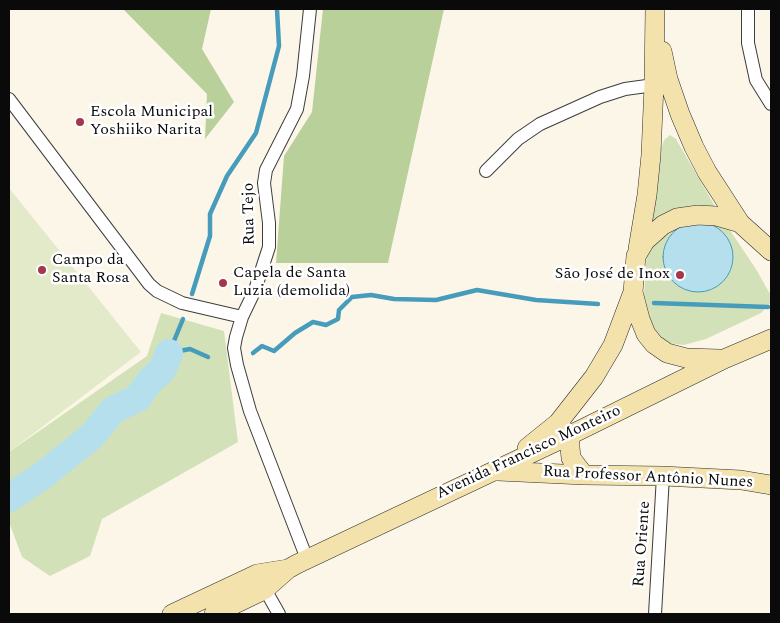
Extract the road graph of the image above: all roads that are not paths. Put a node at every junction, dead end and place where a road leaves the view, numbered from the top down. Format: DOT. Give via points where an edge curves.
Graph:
graph roads {
  1 [pos="310,9"];
  2 [pos="748,9"];
  3 [pos="655,15"];
  4 [pos="654,85"];
  5 [pos="9,99"];
  6 [pos="771,104"];
  7 [pos="486,171"];
  8 [pos="740,223"];
  9 [pos="771,251"];
  10 [pos="636,256"];
  11 [pos="633,292"];
  12 [pos="242,317"];
  13 [pos="771,339"];
  14 [pos="724,359"];
  15 [pos="570,435"];
  16 [pos="500,468"];
  17 [pos="584,475"];
  18 [pos="664,476"];
  19 [pos="771,485"];
  20 [pos="307,559"];
  21 [pos="261,582"];
  22 [pos="172,614"];
  23 [pos="214,614"];
  24 [pos="279,614"];
  25 [pos="655,614"];
  1 -- 12 [label="street, Rua Tejo" via="304,76 297,109 266,170 264,183 269,247"];
  2 -- 6 [label="street" via="748,43 756,80"];
  3 -- 4 [label="main road"];
  3 -- 8 [label="main road" via="668,79 680,114 707,172"];
  4 -- 7 [label="street" via="625,88 600,96 540,124 518,139"];
  4 -- 10 [label="main road" via="647,195"];
  5 -- 12 [label="street" via="149,284 182,303"];
  8 -- 9 [label="main road"];
  8 -- 10 [label="main road" via="716,216 677,218 645,241"];
  10 -- 11 [label="main road"];
  11 -- 14 [label="main road" via="646,334 654,344 667,353 686,358"];
  11 -- 16 [label="main road" via="613,345 594,377 558,423"];
  12 -- 20 [label="street, Rua Tejo" via="234,348 237,365 250,411"];
  13 -- 14 [label="main road, Avenida Francisco Monteiro"];
  14 -- 15 [label="main road, Avenida Francisco Monteiro"];
  15 -- 16 [label="main road, Avenida Francisco Monteiro"];
  15 -- 17 [label="main road" via="571,458"];
  16 -- 17 [label="main road, Rua Professor Antônio Nunes"];
  16 -- 20 [label="main road, Avenida Francisco Monteiro"];
  17 -- 18 [label="main road, Rua Professor Antônio Nunes"];
  18 -- 19 [label="main road, Rua Professor Antônio Nunes"];
  18 -- 25 [label="street, Rua Oriente"];
  20 -- 21 [label="main road, Avenida Francisco Monteiro"];
  21 -- 22 [label="main road, Avenida Francisco Monteiro"];
  21 -- 23 [label="main road, Avenida Francisco Monteiro"];
  21 -- 24 [label="street"];
}
